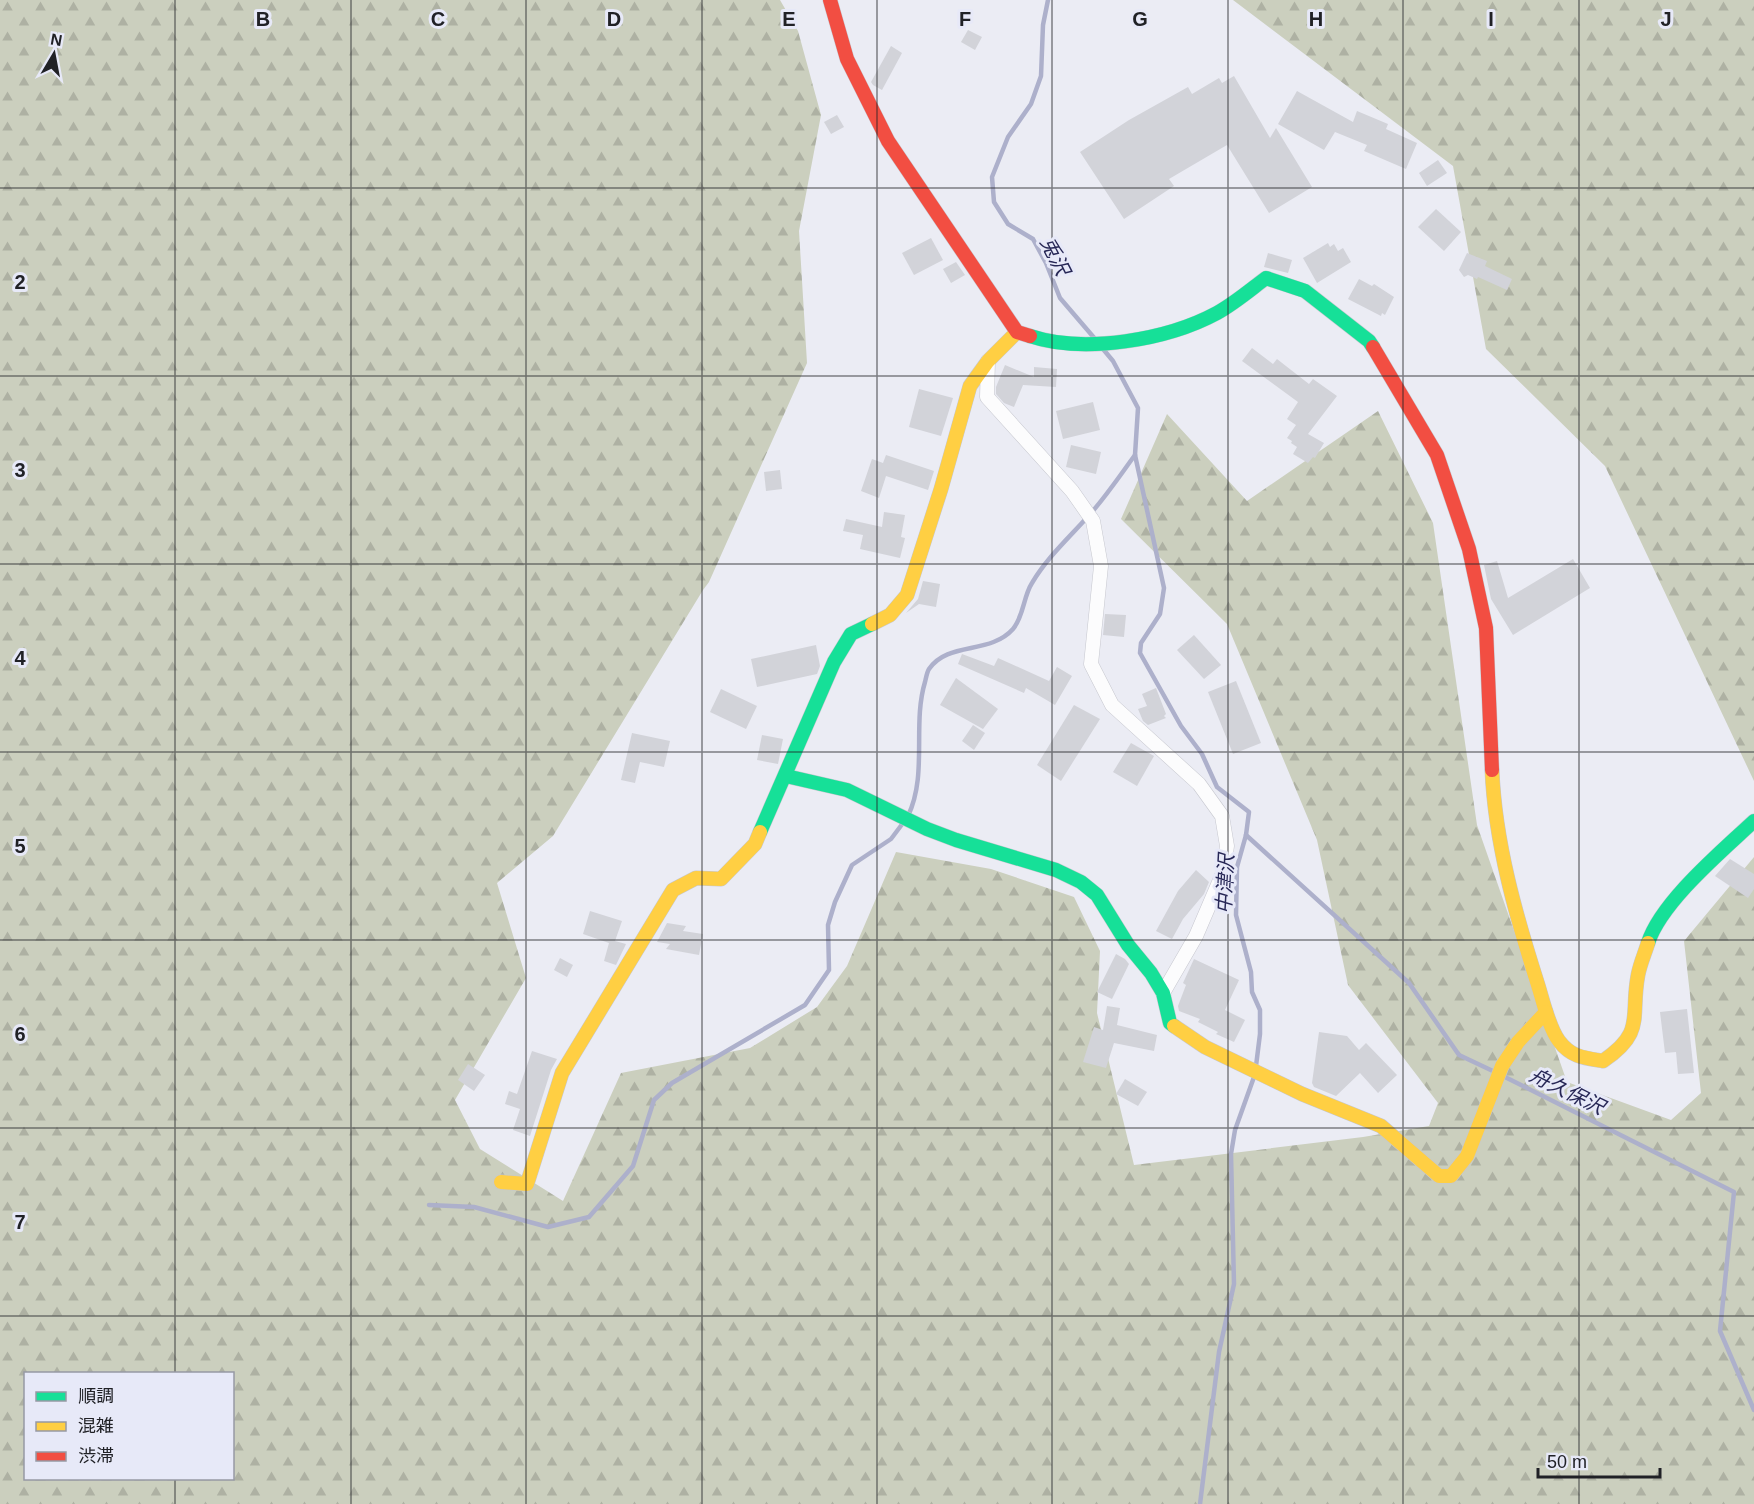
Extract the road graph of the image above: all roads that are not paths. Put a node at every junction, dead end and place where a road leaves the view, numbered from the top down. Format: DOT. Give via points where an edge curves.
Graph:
graph roads {
  1 [pos="830,0"];
  2 [pos="1017,332"];
  3 [pos="988,361"];
  4 [pos="786,776"];
  5 [pos="1754,822"];
  6 [pos="1163,993"];
  7 [pos="1546,1012"];
  8 [pos="501,1182"];
  1 -- 2 [label="street" via="847,59 888,141"];
  2 -- 3 [label="street"];
  2 -- 7 [label="street" via="1054,343 1100,345 1133,338 1210,316 1266,278 1305,291 1369,341 1437,455 1469,549 1486,628 1493,787 1506,869 1517,920"];
  3 -- 4 [label="street" via="970,386 907,595 890,615 851,633 834,662"];
  3 -- 6 [label="street" via="987,397 1072,491 1093,521 1101,566 1091,664 1112,705 1199,784 1222,816 1227,846 1223,873 1196,936"];
  4 -- 6 [label="street" via="847,790 927,829 1056,870 1081,882 1096,895"];
  4 -- 8 [label="street" via="755,844 721,879 696,878 673,890 562,1073 527,1184"];
  5 -- 7 [label="street" via="1696,876 1651,934 1638,974 1633,1030 1621,1049 1603,1061 1576,1056 1558,1040"];
  6 -- 7 [label="street" via="1170,1023 1205,1047 1302,1094 1381,1126 1439,1176 1451,1176 1467,1156 1502,1066"];
}
